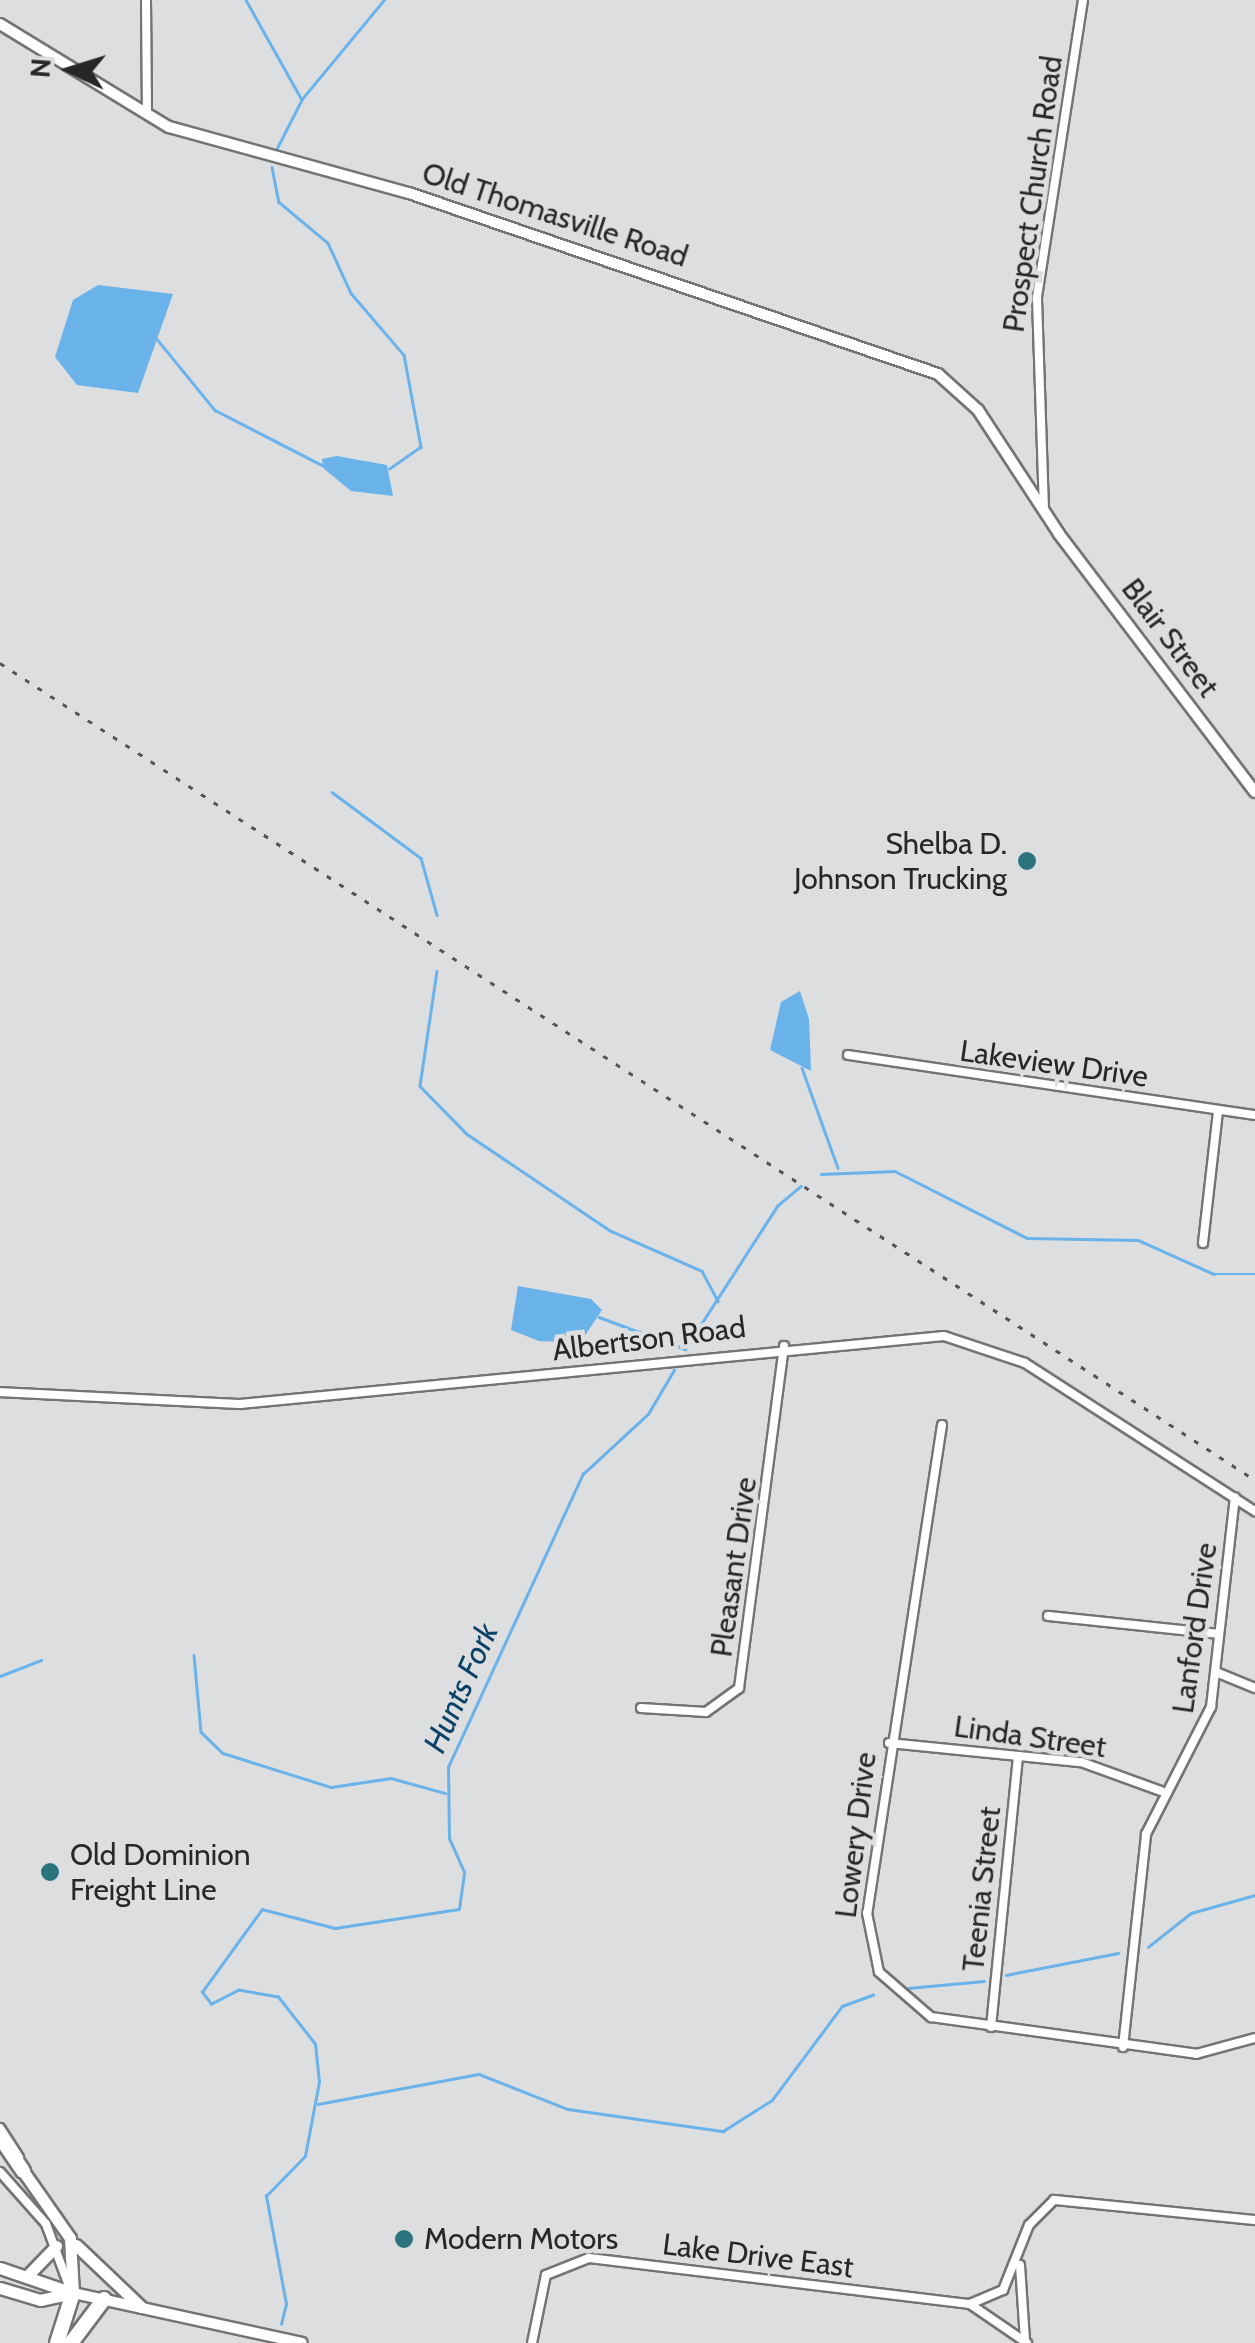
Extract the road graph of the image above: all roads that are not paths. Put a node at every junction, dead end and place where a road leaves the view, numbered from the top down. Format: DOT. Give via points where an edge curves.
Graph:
graph roads {
  1 [pos="146,0"];
  2 [pos="1084,0"];
  3 [pos="0,24"];
  4 [pos="148,114"];
  5 [pos="1044,514"];
  6 [pos="1255,792"];
  7 [pos="848,1055"];
  8 [pos="1218,1110"];
  9 [pos="1255,1115"];
  10 [pos="1203,1242"];
  11 [pos="784,1346"];
  12 [pos="0,1392"];
  13 [pos="942,1425"];
  14 [pos="1236,1497"];
  15 [pos="1255,1511"];
  16 [pos="1048,1616"];
  17 [pos="1218,1634"];
  18 [pos="1216,1672"];
  19 [pos="1255,1688"];
  20 [pos="640,1708"];
  21 [pos="889,1743"];
  22 [pos="1018,1756"];
  23 [pos="1161,1792"];
  24 [pos="991,2027"];
  25 [pos="1255,2038"];
  26 [pos="1123,2047"];
  27 [pos="0,2127"];
  28 [pos="22,2171"];
  29 [pos="0,2172"];
  30 [pos="1255,2220"];
  31 [pos="70,2238"];
  32 [pos="56,2246"];
  33 [pos="1020,2262"];
  34 [pos="0,2268"];
  35 [pos="27,2275"];
  36 [pos="0,2288"];
  37 [pos="73,2293"];
  38 [pos="104,2300"];
  39 [pos="970,2304"];
  40 [pos="142,2307"];
  41 [pos="1026,2342"];
  42 [pos="57,2343"];
  43 [pos="71,2343"];
  44 [pos="302,2343"];
  45 [pos="532,2343"];
  1 -- 4 [label="street"];
  2 -- 5 [label="street, Prospect Church Road" via="1036,297"];
  3 -- 4 [label="street, Old Thomasville Road"];
  4 -- 5 [label="street, Old Thomasville Road" via="917,363 978,410"];
  5 -- 6 [label="street, Blair Street"];
  7 -- 8 [label="street, Lakeview Drive"];
  8 -- 9 [label="street, Lakeview Drive"];
  8 -- 10 [label="street"];
  11 -- 12 [label="street, Albertson Road" via="240,1404"];
  11 -- 14 [label="street, Albertson Road" via="908,1334 985,1345"];
  11 -- 20 [label="street, Pleasant Drive" via="739,1688 706,1712"];
  13 -- 21 [label="street, Lowery Drive"];
  14 -- 15 [label="street, Albertson Road"];
  14 -- 17 [label="street, Lanford Drive"];
  16 -- 17 [label="street"];
  17 -- 18 [label="street, Lanford Drive"];
  18 -- 19 [label="street"];
  18 -- 23 [label="street, Lanford Drive" via="1200,1742"];
  21 -- 22 [label="street, Linda Street"];
  21 -- 24 [label="street, Lowery Drive" via="870,1952 908,2006"];
  22 -- 23 [label="street, Linda Street" via="1107,1768"];
  22 -- 24 [label="street, Teenia Street"];
  23 -- 26 [label="street, Lanford Drive" via="1146,1834"];
  24 -- 26 [label="street, Lowery Drive"];
  25 -- 26 [label="street, Lowery Drive" via="1212,2054"];
  27 -- 28 [label="highway"];
  28 -- 31 [label="main road"];
  29 -- 32 [label="street"];
  30 -- 33 [label="street" via="1054,2200 1029,2225"];
  31 -- 37 [label="main road"];
  31 -- 40 [label="main road"];
  32 -- 35 [label="main road"];
  32 -- 37 [label="street"];
  33 -- 39 [label="street" via="1003,2290"];
  33 -- 41 [label="street"];
  34 -- 35 [label="main road"];
  35 -- 37 [label="main road"];
  36 -- 37 [label="main road" via="40,2300"];
  37 -- 38 [label="street"];
  37 -- 42 [label="highway"];
  38 -- 40 [label="street"];
  38 -- 43 [label="highway"];
  39 -- 41 [label="street, Lake Drive East"];
  39 -- 45 [label="street, Lake Drive East" via="572,2259 546,2275"];
  40 -- 44 [label="street"];
}
